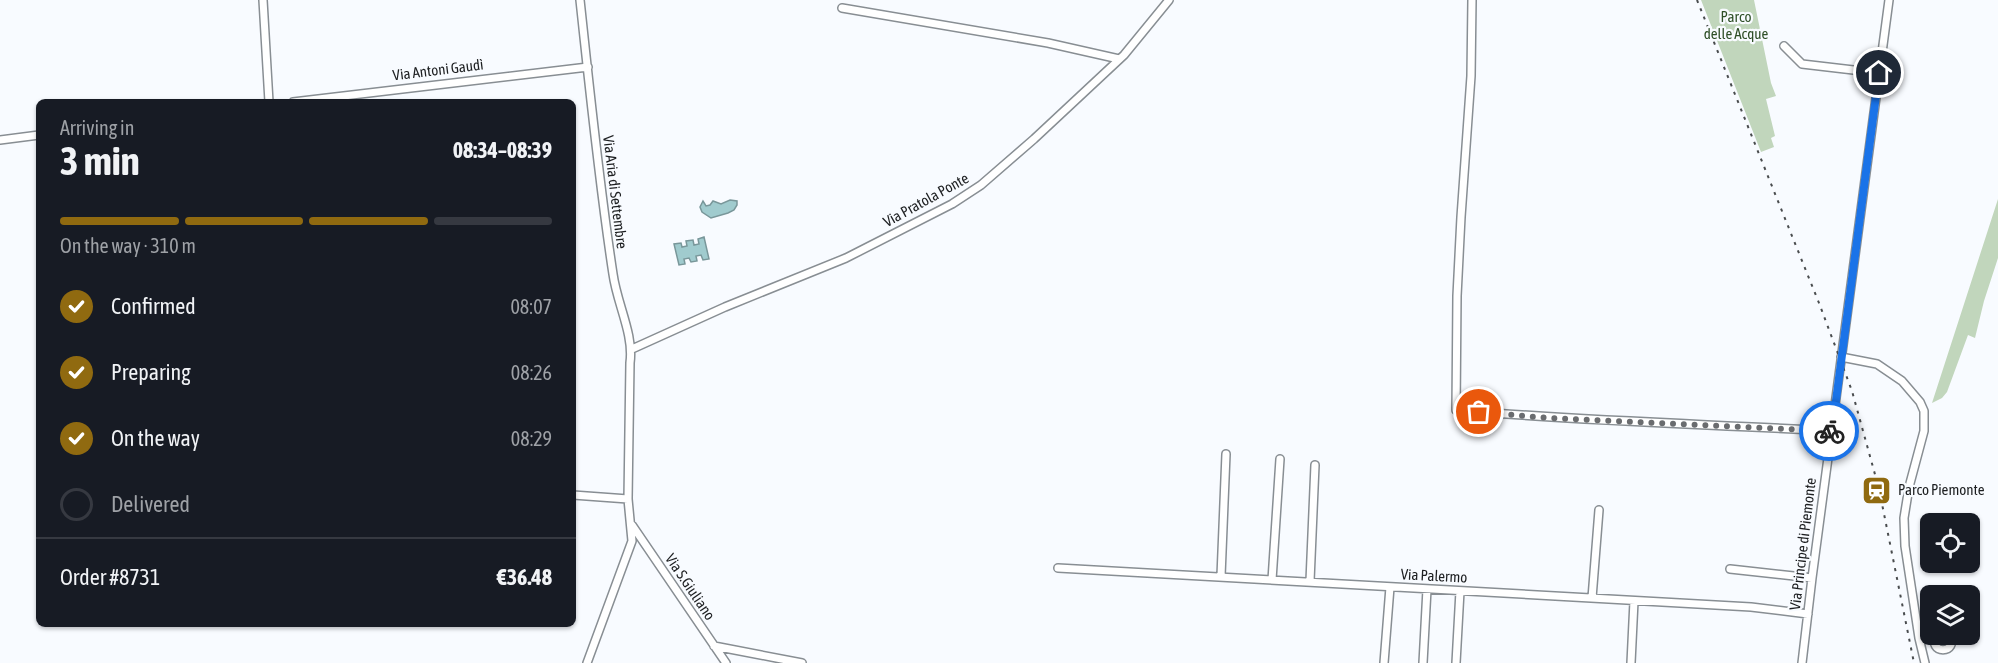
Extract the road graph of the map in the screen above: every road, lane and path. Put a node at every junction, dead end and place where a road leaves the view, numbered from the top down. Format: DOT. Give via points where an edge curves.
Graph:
graph roads {
  1 [pos="263,0"];
  2 [pos="580,0"];
  3 [pos="1168,0"];
  4 [pos="1472,0"];
  5 [pos="1889,0"];
  6 [pos="842,8"];
  7 [pos="1784,46"];
  8 [pos="1119,59"];
  9 [pos="588,67"];
  10 [pos="1879,73"];
  11 [pos="269,99"];
  12 [pos="318,99"];
  13 [pos="36,135"];
  14 [pos="0,140"];
  15 [pos="632,349"];
  16 [pos="1841,357"];
  17 [pos="1832,431"];
  18 [pos="1226,454"];
  19 [pos="1280,459"];
  20 [pos="1315,465"];
  21 [pos="576,495"];
  22 [pos="628,499"];
  23 [pos="1599,510"];
  24 [pos="632,525"];
  25 [pos="1058,567"];
  26 [pos="1730,569"];
  27 [pos="1221,576"];
  28 [pos="1812,578"];
  29 [pos="1272,580"];
  30 [pos="1310,581"];
  31 [pos="1390,587"];
  32 [pos="1427,589"];
  33 [pos="1460,591"];
  34 [pos="1592,598"];
  35 [pos="1634,601"];
  36 [pos="1808,614"];
  37 [pos="1919,638"];
  38 [pos="1935,645"];
  39 [pos="1950,645"];
  40 [pos="713,646"];
  41 [pos="587,663"];
  42 [pos="726,663"];
  43 [pos="802,663"];
  44 [pos="1384,663"];
  45 [pos="1423,663"];
  46 [pos="1456,663"];
  47 [pos="1631,663"];
  48 [pos="1802,663"];
  49 [pos="1925,663"];
  1 -- 11 [label="street"];
  2 -- 9 [label="street, Via Aria di Settembre"];
  3 -- 8 [label="street, Via Pratola Ponte"];
  4 -- 17 [label="street" via="1457,296 1456,410"];
  5 -- 10 [label="street, Via Principe di Piemonte"];
  6 -- 8 [label="street"];
  7 -- 10 [label="street" via="1802,64"];
  8 -- 15 [label="street, Via Pratola Ponte" via="1026,147 952,204 846,258"];
  9 -- 12 [label="street, Via Antoni Gaudì"];
  9 -- 15 [label="street, Via Aria di Settembre" via="615,288"];
  10 -- 16 [label="street, Via Principe di Piemonte"];
  13 -- 14 [label="street"];
  15 -- 22 [label="street, Via Aria di Settembre"];
  16 -- 17 [label="street, Via Principe di Piemonte"];
  16 -- 37 [label="street" via="1877,364 1902,381 1924,411 1924,431 1908,487 1905,519 1905,546"];
  17 -- 28 [label="street, Via Principe di Piemonte"];
  18 -- 27 [label="street"];
  19 -- 29 [label="street"];
  20 -- 30 [label="street"];
  21 -- 22 [label="street"];
  22 -- 24 [label="street, Via Aria di Settembre"];
  23 -- 34 [label="street"];
  24 -- 40 [label="street, Via S.Giuliano"];
  24 -- 41 [label="street, Via Aria di Settembre" via="632,541"];
  25 -- 27 [label="street, Via Palermo"];
  26 -- 28 [label="street"];
  27 -- 29 [label="street, Via Palermo"];
  28 -- 36 [label="street, Via Principe di Piemonte"];
  29 -- 30 [label="street, Via Palermo"];
  30 -- 31 [label="street, Via Palermo"];
  31 -- 32 [label="street, Via Palermo"];
  31 -- 44 [label="street"];
  32 -- 33 [label="street, Via Palermo"];
  32 -- 45 [label="street"];
  33 -- 34 [label="street, Via Palermo"];
  33 -- 46 [label="street"];
  34 -- 35 [label="street, Via Palermo"];
  35 -- 36 [label="street, Via Palermo"];
  35 -- 47 [label="street"];
  36 -- 48 [label="street, Via Principe di Piemonte"];
  37 -- 49 [label="street"];
  38 -- 39 [label="street" via="1945,650"];
  40 -- 42 [label="street, Via S.Giuliano"];
  40 -- 43 [label="street"];
}
